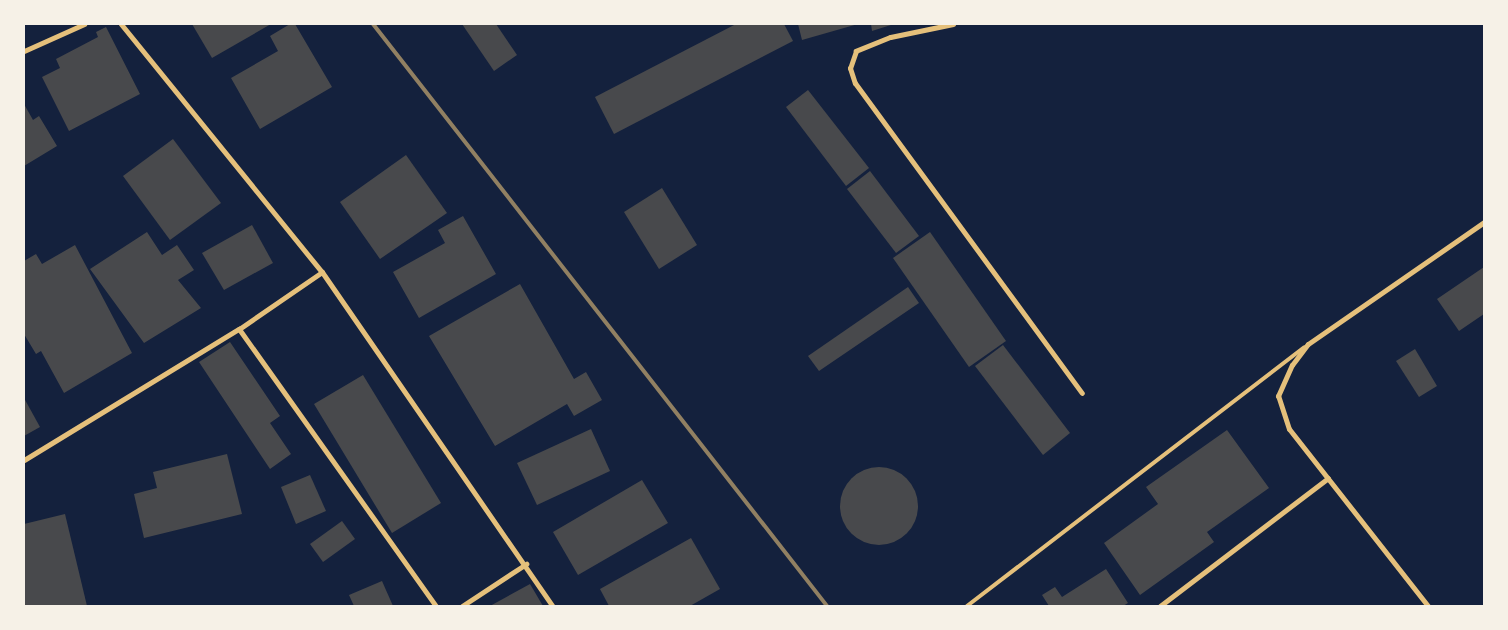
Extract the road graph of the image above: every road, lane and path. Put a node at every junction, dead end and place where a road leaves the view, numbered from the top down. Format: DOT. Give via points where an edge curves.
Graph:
graph roads {
  1 [pos="84,24"];
  2 [pos="121,24"];
  3 [pos="954,24"];
  4 [pos="24,51"];
  5 [pos="1484,222"];
  6 [pos="322,272"];
  7 [pos="239,329"];
  8 [pos="1308,344"];
  9 [pos="1082,393"];
  10 [pos="24,460"];
  11 [pos="1328,478"];
  12 [pos="526,564"];
  13 [pos="436,606"];
  14 [pos="462,606"];
  15 [pos="552,606"];
  16 [pos="967,606"];
  17 [pos="1160,606"];
  18 [pos="1428,606"];
  1 -- 4 [label="street"];
  2 -- 6 [label="street"];
  3 -- 9 [label="street" via="890,37 856,51 850,68 855,83"];
  5 -- 8 [label="street"];
  6 -- 7 [label="street"];
  6 -- 12 [label="street"];
  7 -- 10 [label="street"];
  7 -- 13 [label="street"];
  8 -- 11 [label="street" via="1292,365 1278,396 1289,430"];
  8 -- 16 [label="lane"];
  11 -- 17 [label="street"];
  11 -- 18 [label="street"];
  12 -- 14 [label="street"];
  12 -- 15 [label="street"];
}
